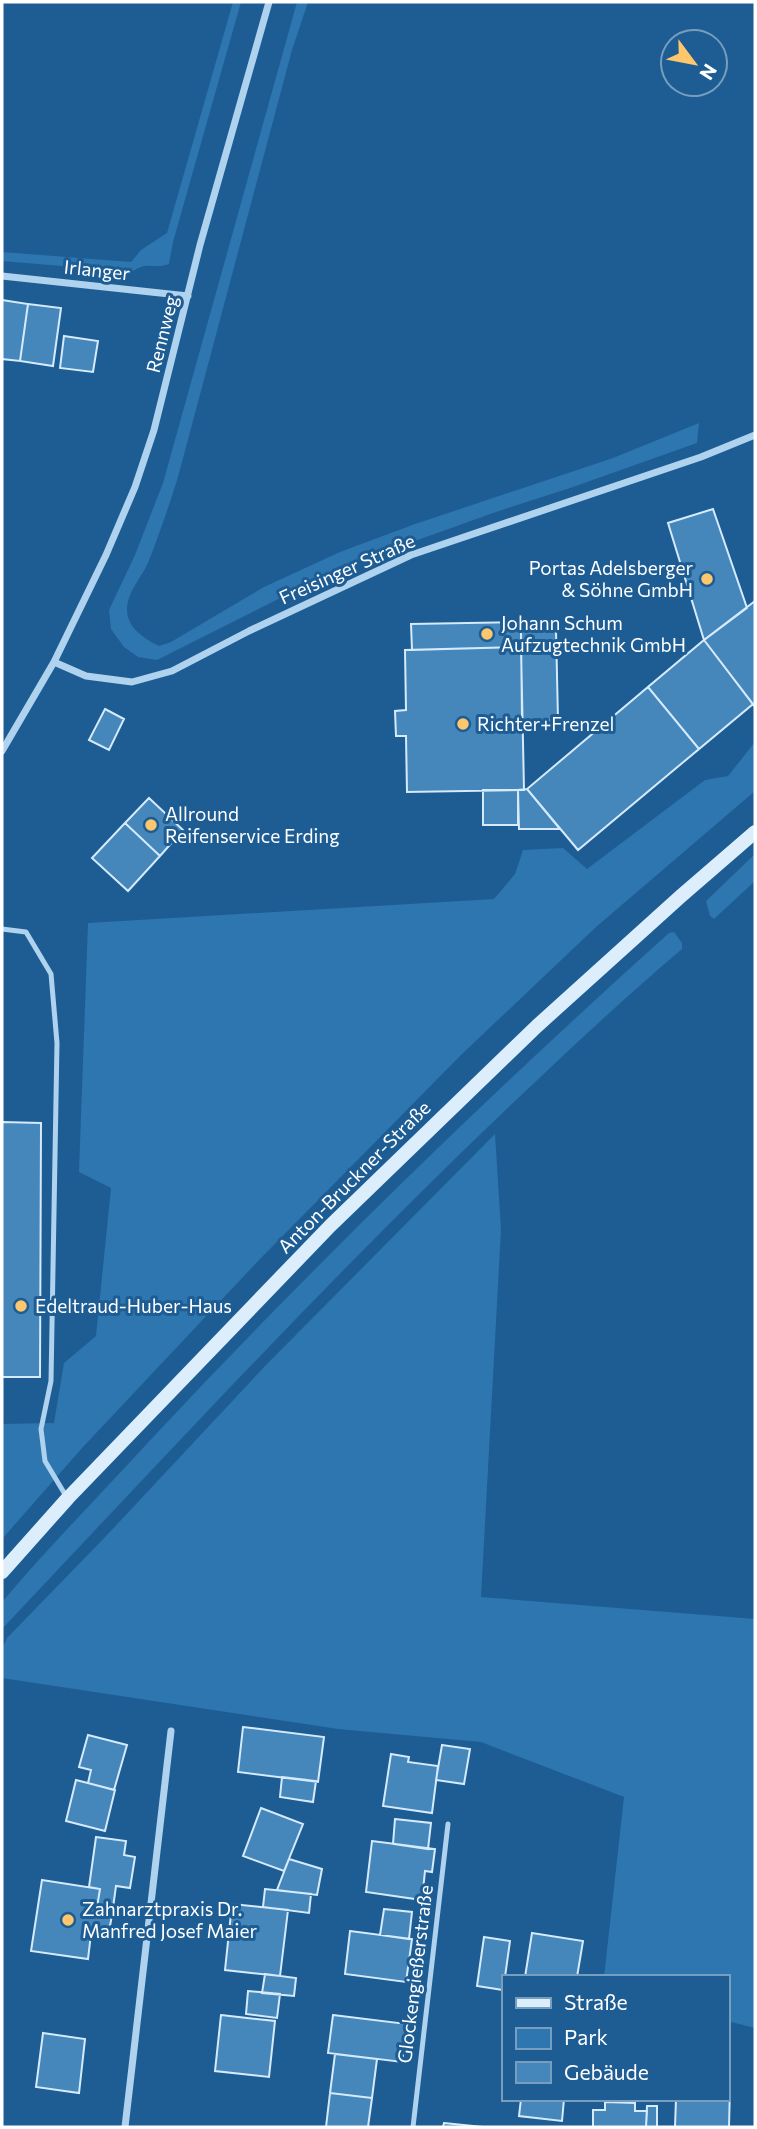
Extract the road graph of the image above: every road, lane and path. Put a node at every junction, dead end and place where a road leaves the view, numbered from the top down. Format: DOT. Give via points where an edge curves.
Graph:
graph roads {
  1 [pos="269,2"];
  2 [pos="2,276"];
  3 [pos="188,296"];
  4 [pos="755,435"];
  5 [pos="54,662"];
  6 [pos="2,751"];
  7 [pos="755,832"];
  8 [pos="2,929"];
  9 [pos="68,1498"];
  10 [pos="2,1572"];
  11 [pos="171,1731"];
  12 [pos="448,1824"];
  13 [pos="125,2127"];
  14 [pos="413,2127"];
  1 -- 3 [label="street, Rennweg"];
  2 -- 3 [label="street, Irlanger"];
  3 -- 5 [label="street, Rennweg" via="135,486"];
  4 -- 5 [label="street, Freisinger Straße" via="411,555 172,671 132,681 86,676"];
  5 -- 6 [label="street"];
  7 -- 9 [label="main road, Anton-Bruckner-Straße" via="537,1027 340,1216"];
  8 -- 9 [label="lane" via="26,932 51,974 57,1043 51,1381 41,1429 45,1461"];
  9 -- 10 [label="main road, Anton-Bruckner-Straße"];
  11 -- 13 [label="street"];
  12 -- 14 [label="lane, Glockengießerstraße"];
}
